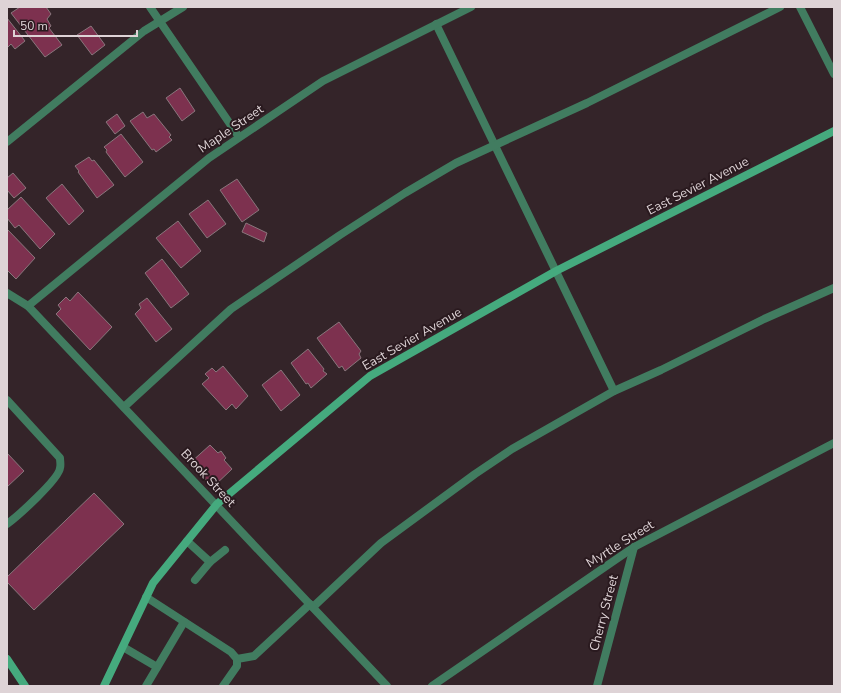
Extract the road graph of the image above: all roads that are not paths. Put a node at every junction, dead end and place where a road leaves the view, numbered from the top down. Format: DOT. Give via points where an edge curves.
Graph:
graph roads {
  1 [pos="150,7"];
  2 [pos="183,7"];
  3 [pos="471,7"];
  4 [pos="780,7"];
  5 [pos="800,7"];
  6 [pos="160,22"];
  7 [pos="436,24"];
  8 [pos="834,74"];
  9 [pos="834,131"];
  10 [pos="239,138"];
  11 [pos="7,142"];
  12 [pos="495,145"];
  13 [pos="556,271"];
  14 [pos="834,288"];
  15 [pos="7,293"];
  16 [pos="28,306"];
  17 [pos="614,391"];
  18 [pos="7,400"];
  19 [pos="124,407"];
  20 [pos="834,443"];
  21 [pos="217,504"];
  22 [pos="7,524"];
  23 [pos="187,541"];
  24 [pos="634,547"];
  25 [pos="225,550"];
  26 [pos="210,562"];
  27 [pos="195,580"];
  28 [pos="146,597"];
  29 [pos="312,606"];
  30 [pos="184,622"];
  31 [pos="123,647"];
  32 [pos="237,659"];
  33 [pos="7,660"];
  34 [pos="157,667"];
  35 [pos="25,686"];
  36 [pos="104,686"];
  37 [pos="146,686"];
  38 [pos="223,686"];
  39 [pos="387,686"];
  40 [pos="432,686"];
  41 [pos="597,686"];
  1 -- 6 [label="street"];
  2 -- 6 [label="street"];
  3 -- 7 [label="street, Maple Street"];
  4 -- 12 [label="street" via="587,103"];
  5 -- 8 [label="street"];
  6 -- 10 [label="street"];
  6 -- 11 [label="street" via="144,31"];
  7 -- 10 [label="street, Maple Street" via="323,81"];
  7 -- 12 [label="street"];
  9 -- 13 [label="street, East Sevier Avenue"];
  10 -- 16 [label="street, Maple Street" via="209,158"];
  12 -- 13 [label="street"];
  12 -- 19 [label="street" via="456,163 405,193 231,309"];
  13 -- 17 [label="street"];
  13 -- 21 [label="street, East Sevier Avenue" via="370,376"];
  14 -- 17 [label="street"];
  15 -- 16 [label="street, Brook Street"];
  16 -- 19 [label="street, Brook Street"];
  17 -- 29 [label="street" via="512,449 431,505 381,543"];
  18 -- 22 [label="street" via="60,458 60,469 54,479"];
  19 -- 21 [label="street, Brook Street"];
  20 -- 24 [label="street, Myrtle Street"];
  21 -- 23 [label="street, East Sevier Avenue"];
  21 -- 29 [label="street, Brook Street"];
  23 -- 26 [label="street"];
  23 -- 28 [label="street, East Sevier Avenue" via="153,583"];
  24 -- 40 [label="street, Myrtle Street"];
  24 -- 41 [label="street, Cherry Street"];
  25 -- 26 [label="street"];
  26 -- 27 [label="street"];
  28 -- 30 [label="street"];
  28 -- 31 [label="street, East Sevier Avenue"];
  29 -- 32 [label="street" via="254,656"];
  29 -- 39 [label="street, Brook Street"];
  30 -- 32 [label="street" via="231,652"];
  30 -- 34 [label="street"];
  31 -- 34 [label="street"];
  31 -- 36 [label="street, East Sevier Avenue"];
  32 -- 38 [label="street" via="237,666"];
  33 -- 35 [label="street"];
  34 -- 37 [label="street"];
}
